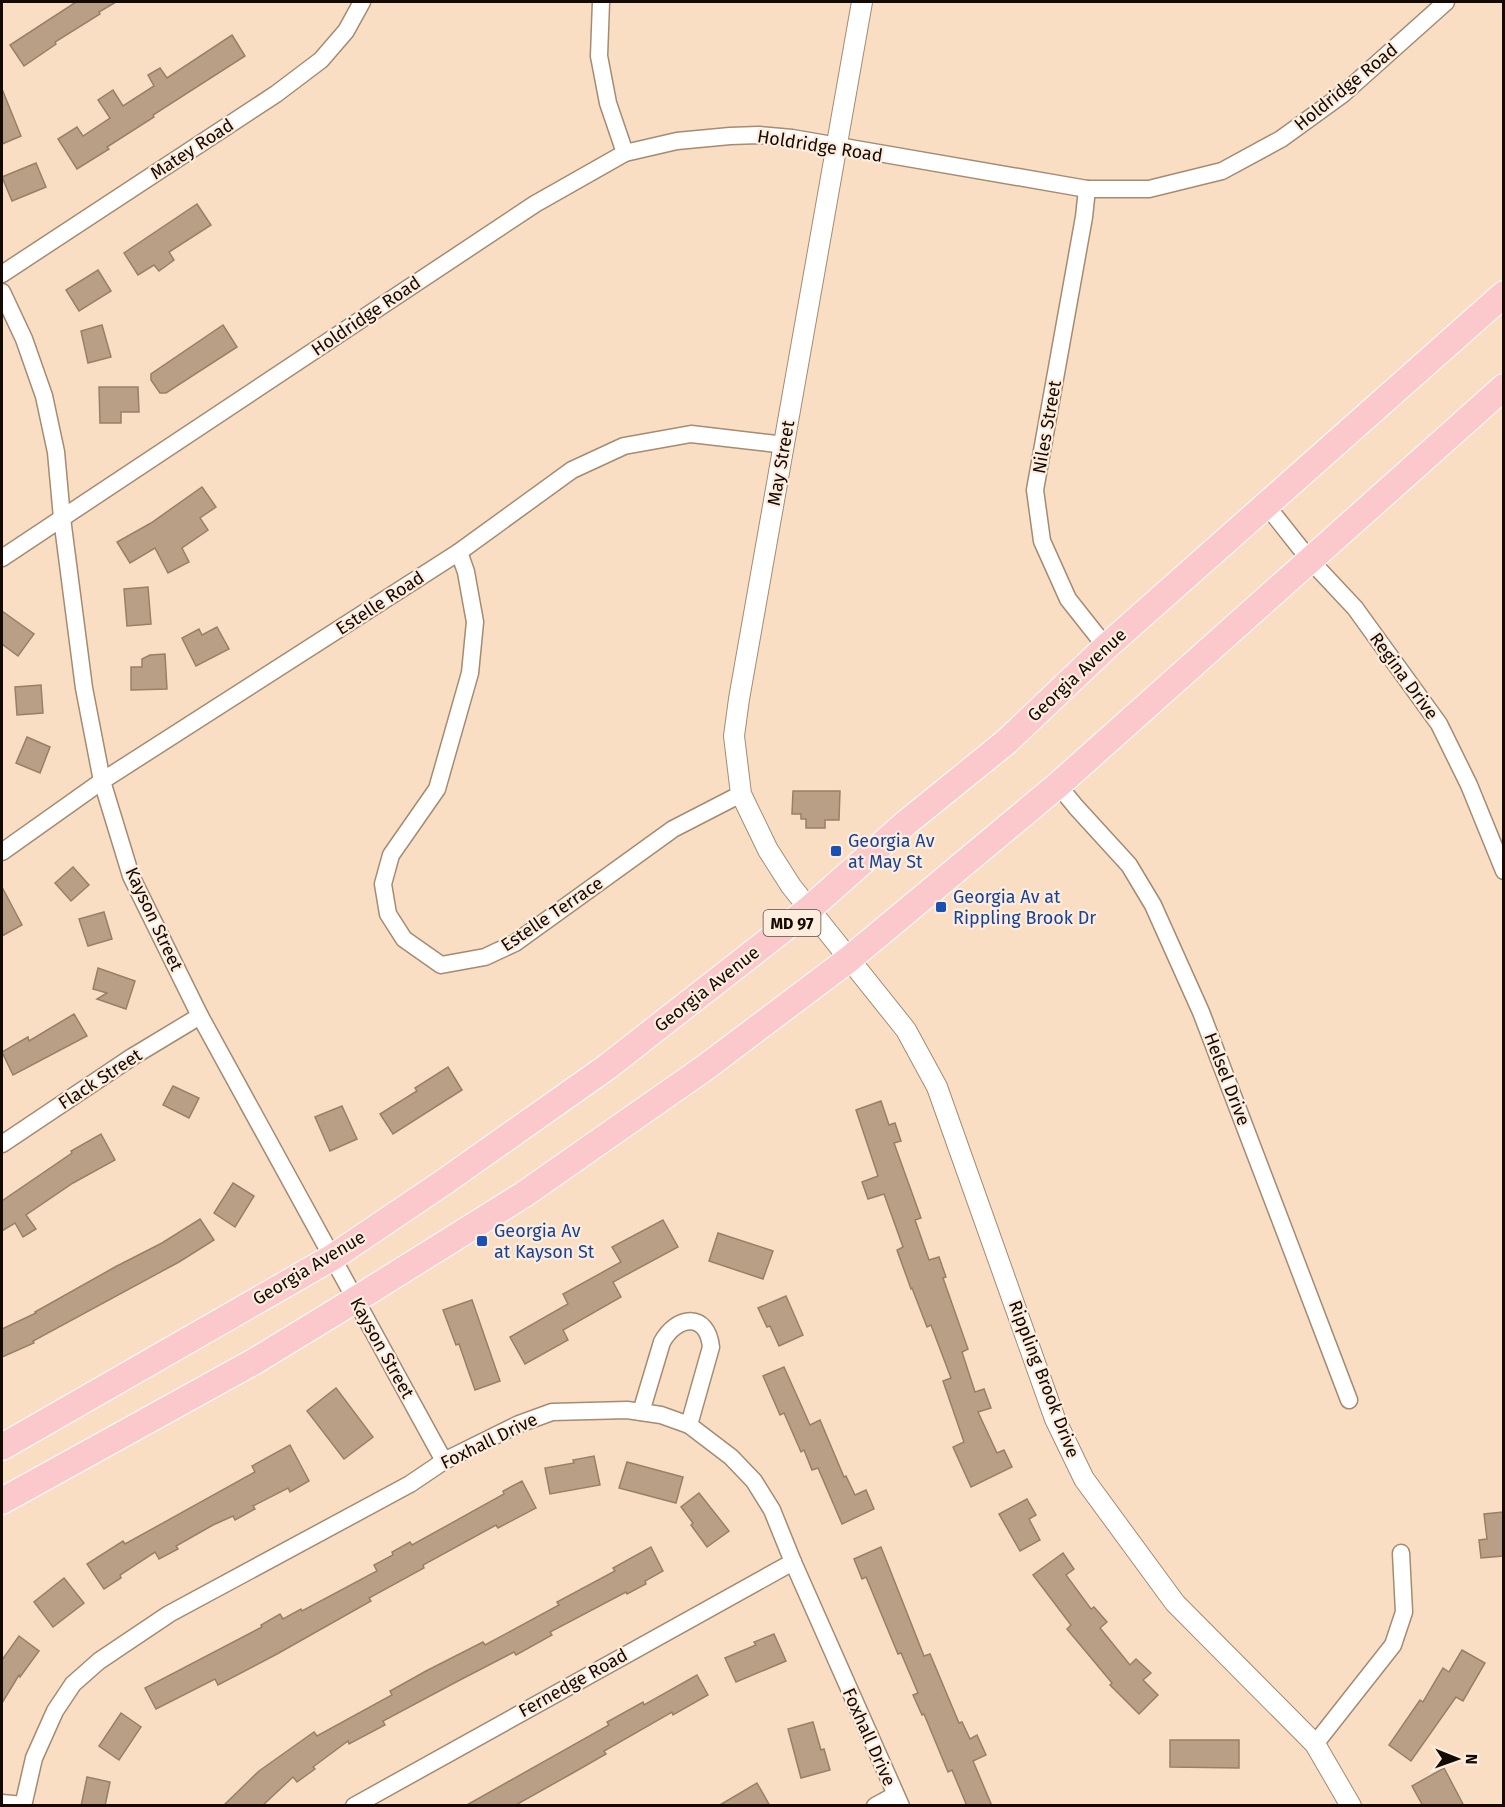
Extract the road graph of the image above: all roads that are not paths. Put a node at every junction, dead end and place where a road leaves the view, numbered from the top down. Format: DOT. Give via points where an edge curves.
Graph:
graph roads {
  1 [pos="362,2"];
  2 [pos="601,2"];
  3 [pos="862,2"];
  4 [pos="1446,2"];
  5 [pos="836,147"];
  6 [pos="626,153"];
  7 [pos="1087,189"];
  8 [pos="2,274"];
  9 [pos="2,292"];
  10 [pos="1503,294"];
  11 [pos="1503,387"];
  12 [pos="784,445"];
  13 [pos="1267,506"];
  14 [pos="62,518"];
  15 [pos="459,552"];
  16 [pos="2,558"];
  17 [pos="1309,560"];
  18 [pos="1106,647"];
  19 [pos="102,781"];
  20 [pos="1058,785"];
  21 [pos="741,794"];
  22 [pos="2,852"];
  23 [pos="1503,871"];
  24 [pos="810,909"];
  25 [pos="848,960"];
  26 [pos="200,1016"];
  27 [pos="2,1144"];
  28 [pos="333,1257"];
  29 [pos="355,1300"];
  30 [pos="1349,1400"];
  31 [pos="641,1412"];
  32 [pos="689,1425"];
  33 [pos="2,1447"];
  34 [pos="444,1461"];
  35 [pos="2,1501"];
  36 [pos="1401,1553"];
  37 [pos="793,1562"];
  38 [pos="1315,1744"];
  39 [pos="898,1800"];
  40 [pos="2,1803"];
  41 [pos="23,1805"];
  42 [pos="354,1806"];
  43 [pos="875,1806"];
  44 [pos="1351,1806"];
  1 -- 8 [label="street, Matey Road" via="346,31 303,74"];
  2 -- 6 [label="street" via="599,56 608,103"];
  3 -- 5 [label="street, May Street"];
  4 -- 7 [label="street, Holdridge Road" via="1343,94 1281,139 1222,171 1149,189"];
  5 -- 6 [label="street, Holdridge Road" via="759,135 677,141"];
  5 -- 7 [label="street, Holdridge Road"];
  5 -- 12 [label="street, May Street"];
  6 -- 14 [label="street, Holdridge Road" via="535,204"];
  7 -- 18 [label="street, Niles Street" via="1035,490 1042,541 1059,580 1068,599"];
  9 -- 14 [label="street, Kayson Street" via="44,396 56,452"];
  10 -- 13 [label="main road, Georgia Avenue / MD 97"];
  11 -- 17 [label="main road"];
  12 -- 15 [label="street, Estelle Road" via="691,434 624,446 572,470"];
  12 -- 21 [label="street, May Street" via="734,736"];
  13 -- 17 [label="street, Regina Drive"];
  13 -- 18 [label="main road, Georgia Avenue / MD 97"];
  14 -- 16 [label="street, Holdridge Road"];
  14 -- 19 [label="street, Kayson Street" via="84,688"];
  15 -- 19 [label="street, Estelle Road"];
  15 -- 21 [label="street, Estelle Terrace" via="475,622 470,673 437,789 391,855 383,884 388,914 404,939 441,965 485,957 515,943 673,829"];
  17 -- 20 [label="main road"];
  17 -- 23 [label="street, Regina Drive" via="1355,608 1439,724 1469,785"];
  18 -- 24 [label="main road, Georgia Avenue / MD 97" via="1006,742 906,823"];
  19 -- 22 [label="street, Estelle Road"];
  19 -- 26 [label="street, Kayson Street" via="130,876"];
  20 -- 25 [label="main road"];
  20 -- 30 [label="street, Helsel Drive" via="1129,864 1153,905 1202,1012"];
  21 -- 24 [label="street, May Street" via="768,850"];
  24 -- 25 [label="street, Rippling Brook Drive"];
  24 -- 28 [label="main road, Georgia Avenue / MD 97" via="607,1067"];
  25 -- 29 [label="main road" via="706,1067 523,1195"];
  25 -- 38 [label="street, Rippling Brook Drive" via="906,1030 938,1087 1055,1419 1084,1479 1175,1603"];
  26 -- 27 [label="street, Flack Street"];
  26 -- 28 [label="street, Kayson Street"];
  28 -- 29 [label="street, Kayson Street"];
  28 -- 33 [label="main road, Georgia Avenue / MD 97"];
  29 -- 34 [label="street, Kayson Street"];
  29 -- 35 [label="main road" via="255,1361"];
  31 -- 32 [label="street, Foxhall Drive"];
  31 -- 32 [label="street" via="668,1331 692,1321 702,1324 710,1335 711,1347"];
  31 -- 34 [label="street, Foxhall Drive" via="552,1412"];
  32 -- 37 [label="street, Foxhall Drive" via="731,1457 754,1481 772,1510"];
  34 -- 41 [label="street, Foxhall Drive" via="410,1484 169,1614 99,1661 73,1684 55,1711 34,1758"];
  36 -- 38 [label="street" via="1404,1612 1393,1645"];
  37 -- 39 [label="street, Foxhall Drive"];
  37 -- 42 [label="street, Fernedge Road"];
  38 -- 44 [label="street, Rippling Brook Drive"];
  39 -- 43 [label="street"];
  40 -- 41 [label="street"];
}
